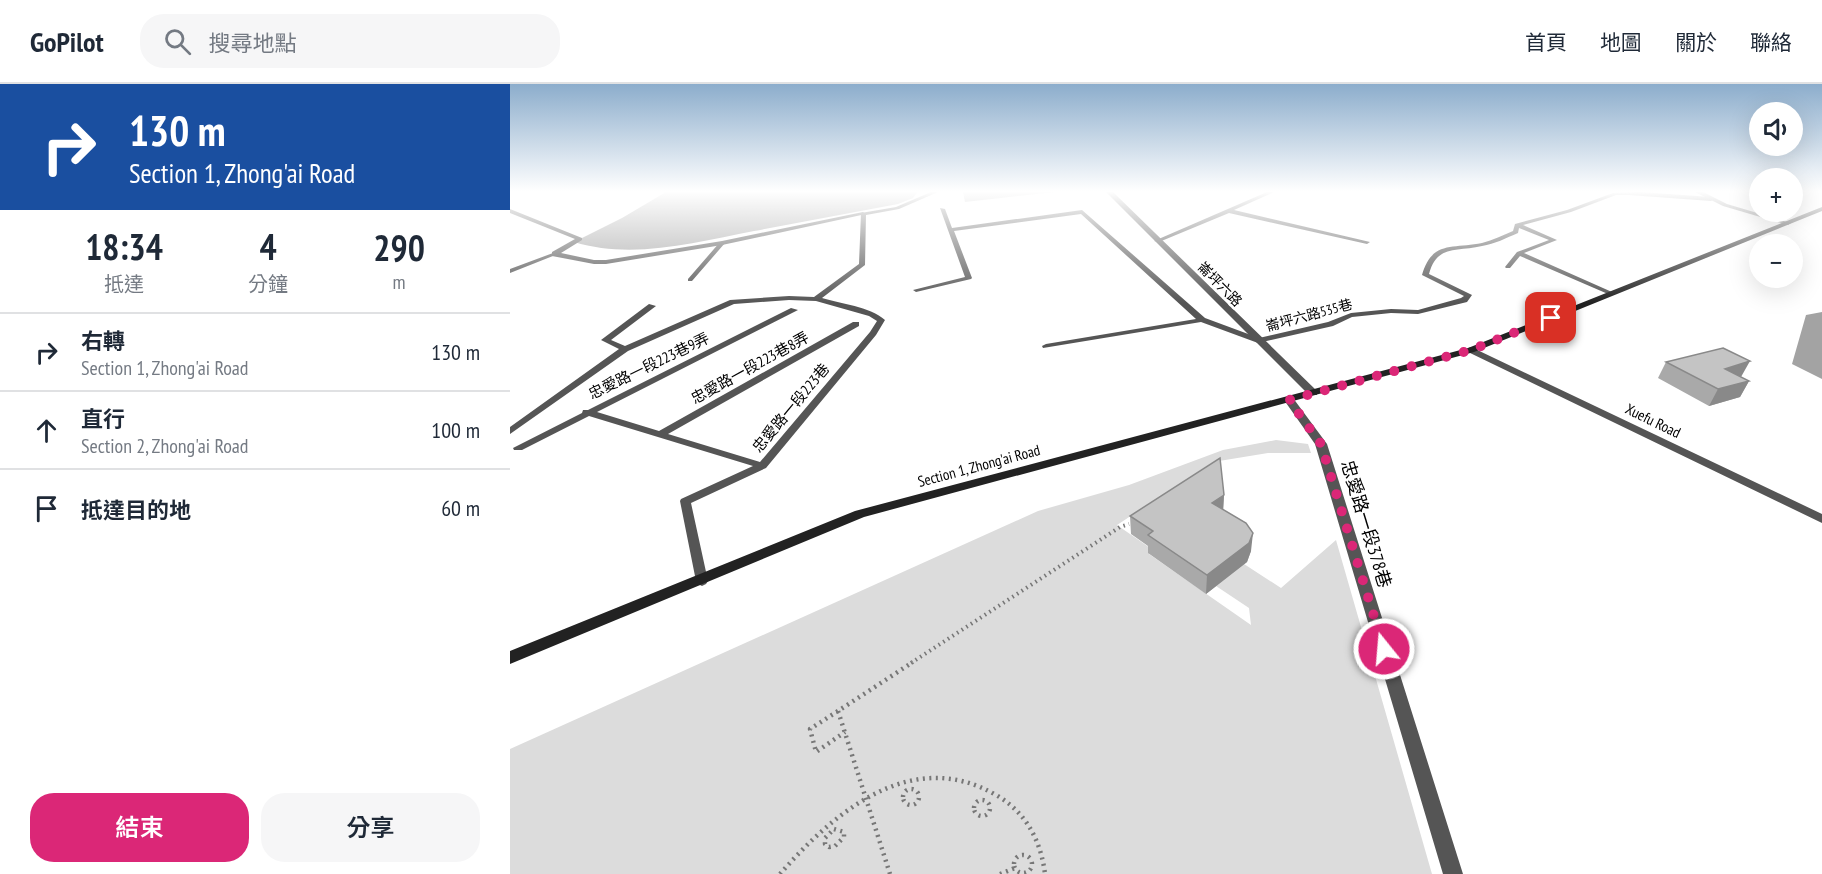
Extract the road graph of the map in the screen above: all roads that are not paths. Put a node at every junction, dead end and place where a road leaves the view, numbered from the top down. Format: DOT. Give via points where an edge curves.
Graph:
graph roads {
  1 [pos="555,229"];
  2 [pos="791,229"];
  3 [pos="863,229"];
  4 [pos="959,229"];
  5 [pos="1101,229"];
  6 [pos="1144,229"];
  7 [pos="1188,229"];
  8 [pos="1305,229"];
  9 [pos="1516,229"];
  10 [pos="1527,229"];
  11 [pos="1773,229"];
  12 [pos="951,230"];
  13 [pos="1157,242"];
  14 [pos="722,243"];
  15 [pos="1366,243"];
  16 [pos="1519,253"];
  17 [pos="555,254"];
  18 [pos="1508,267"];
  19 [pos="510,271"];
  20 [pos="690,280"];
  21 [pos="916,290"];
  22 [pos="1610,293"];
  23 [pos="816,299"];
  24 [pos="652,306"];
  25 [pos="794,310"];
  26 [pos="1202,320"];
  27 [pos="856,324"];
  28 [pos="1258,341"];
  29 [pos="1046,346"];
  30 [pos="625,349"];
  31 [pos="1471,350"];
  32 [pos="1312,393"];
  33 [pos="1289,400"];
  34 [pos="586,412"];
  35 [pos="510,431"];
  36 [pos="658,435"];
  37 [pos="518,448"];
  38 [pos="762,466"];
  39 [pos="1822,519"];
  40 [pos="702,581"];
  41 [pos="510,658"];
  42 [pos="1453,874"];
  1 -- 17 [label="street" via="580,239"];
  2 -- 14 [label="street"];
  3 -- 23 [label="lane" via="862,265"];
  4 -- 12 [label="lane"];
  5 -- 26 [label="lane"];
  6 -- 13 [label="street, 崙坪六路"];
  7 -- 13 [label="lane"];
  8 -- 15 [label="lane"];
  9 -- 28 [label="lane, 崙坪六路535巷" via="1480,245 1450,246 1427,263 1425,275 1468,295 1464,300 1418,312 1390,310 1351,315 1330,324"];
  10 -- 16 [label="lane" via="1554,240"];
  11 -- 22 [label="main road, Section 1, Zhong'ai Road"];
  12 -- 21 [label="lane" via="969,278"];
  13 -- 28 [label="street, 崙坪六路"];
  14 -- 17 [label="street" via="606,262"];
  14 -- 20 [label="lane"];
  16 -- 18 [label="lane"];
  16 -- 22 [label="lane"];
  17 -- 19 [label="lane"];
  22 -- 31 [label="main road, Section 1, Zhong'ai Road"];
  23 -- 30 [label="lane" via="733,302"];
  23 -- 38 [label="lane, 忠愛路一段223巷" via="881,320"];
  24 -- 30 [label="lane" via="605,340"];
  25 -- 34 [label="lane, 忠愛路一段223巷9弄"];
  26 -- 28 [label="lane"];
  26 -- 29 [label="lane"];
  27 -- 36 [label="lane, 忠愛路一段223巷8弄"];
  28 -- 32 [label="street, 崙坪六路"];
  30 -- 35 [label="lane"];
  31 -- 32 [label="main road, Section 1, Zhong'ai Road"];
  31 -- 39 [label="street, Xuefu Road"];
  32 -- 33 [label="main road, Section 1, Zhong'ai Road"];
  33 -- 40 [label="main road, Section 1, Zhong'ai Road" via="860,514"];
  33 -- 42 [label="street, 忠愛路一段378巷" via="1321,444"];
  34 -- 36 [label="lane"];
  34 -- 37 [label="lane, 忠愛路一段223巷9弄"];
  36 -- 38 [label="lane"];
  38 -- 40 [label="lane, 忠愛路一段223巷" via="685,501"];
  40 -- 41 [label="main road, Section 1, Zhong'ai Road"];
}
